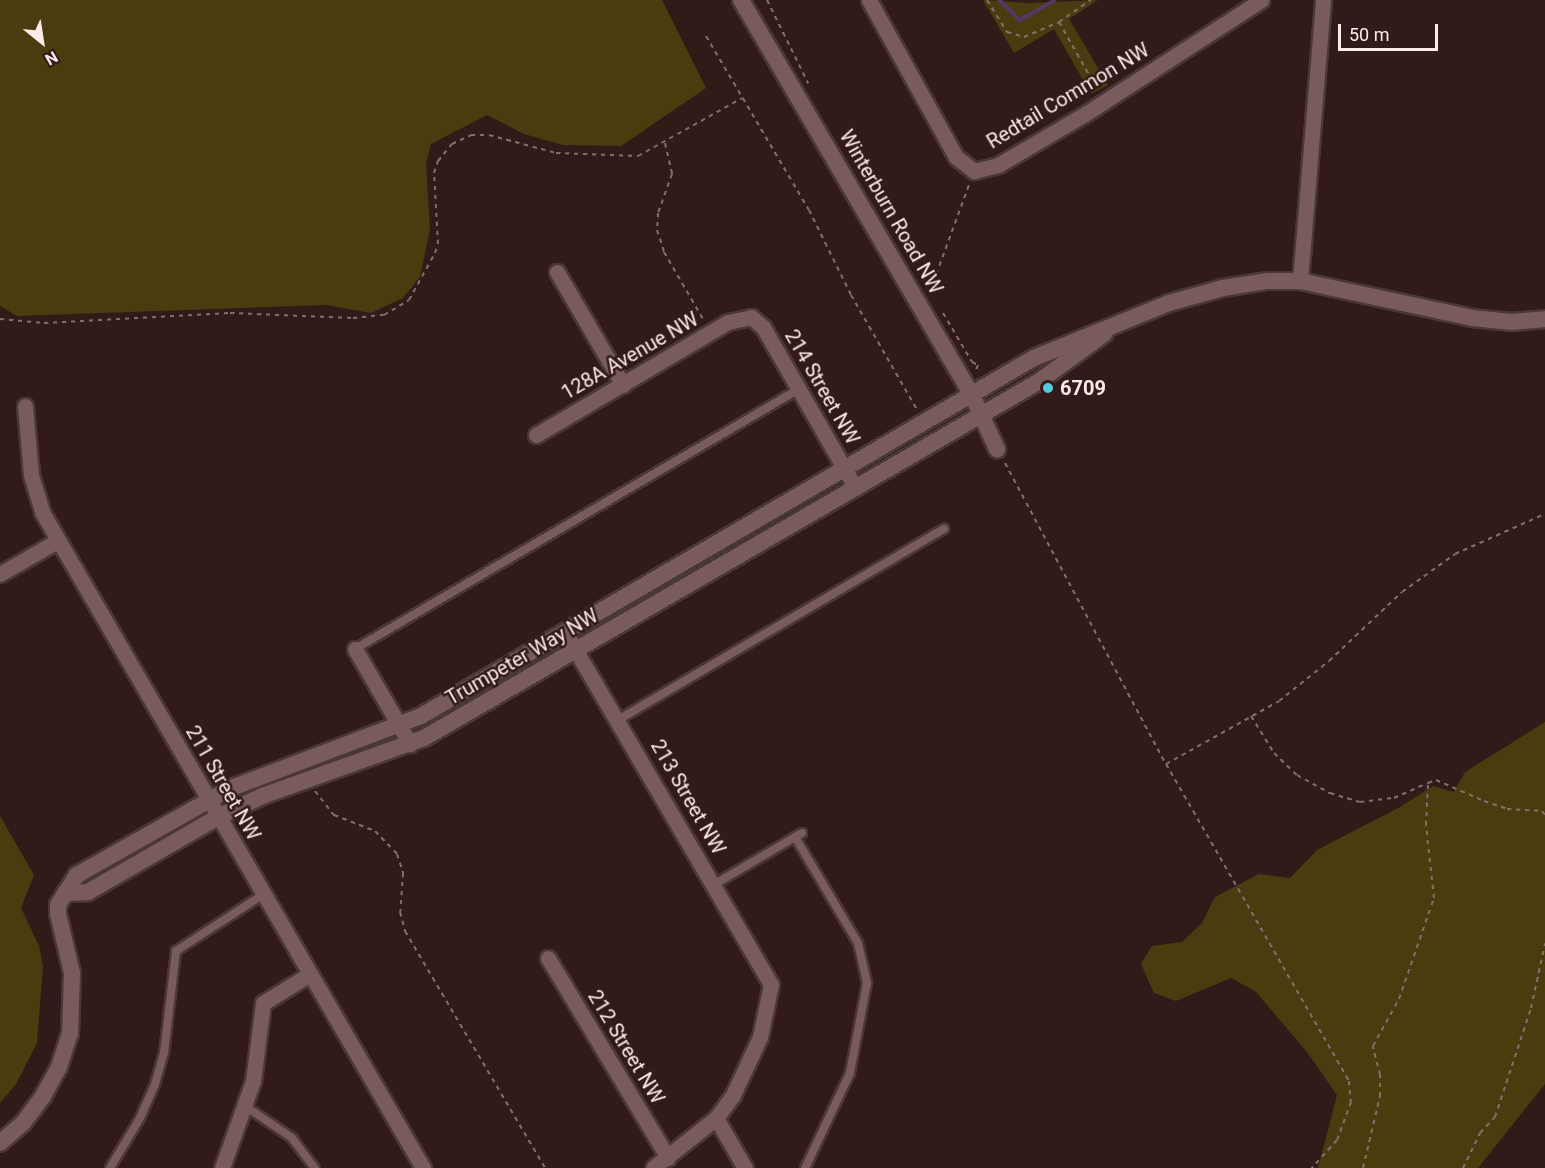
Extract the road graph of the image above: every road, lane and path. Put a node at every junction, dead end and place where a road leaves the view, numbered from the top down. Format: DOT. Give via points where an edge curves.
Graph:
graph roads {
  1 [pos="741,0"];
  2 [pos="767,0"];
  3 [pos="869,0"];
  4 [pos="987,0"];
  5 [pos="1091,0"];
  6 [pos="1261,0"];
  7 [pos="1323,0"];
  8 [pos="1059,21"];
  9 [pos="706,36"];
  10 [pos="811,89"];
  11 [pos="742,98"];
  12 [pos="1105,102"];
  13 [pos="664,143"];
  14 [pos="974,171"];
  15 [pos="556,272"];
  16 [pos="924,281"];
  17 [pos="1300,281"];
  18 [pos="930,291"];
  19 [pos="936,301"];
  20 [pos="942,311"];
  21 [pos="746,316"];
  22 [pos="0,318"];
  23 [pos="1545,319"];
  24 [pos="1122,321"];
  25 [pos="711,332"];
  26 [pos="976,371"];
  27 [pos="623,385"];
  28 [pos="799,389"];
  29 [pos="972,395"];
  30 [pos="25,406"];
  31 [pos="918,410"];
  32 [pos="982,413"];
  33 [pos="536,435"];
  34 [pos="997,449"];
  35 [pos="845,470"];
  36 [pos="855,487"];
  37 [pos="1545,514"];
  38 [pos="944,529"];
  39 [pos="57,541"];
  40 [pos="0,574"];
  41 [pos="565,632"];
  42 [pos="355,649"];
  43 [pos="576,650"];
  44 [pos="1251,716"];
  45 [pos="618,720"];
  46 [pos="400,726"];
  47 [pos="410,744"];
  48 [pos="1166,764"];
  49 [pos="1428,783"];
  50 [pos="313,787"];
  51 [pos="208,799"];
  52 [pos="1543,810"];
  53 [pos="1545,815"];
  54 [pos="218,817"];
  55 [pos="715,884"];
  56 [pos="65,893"];
  57 [pos="264,894"];
  58 [pos="1545,944"];
  59 [pos="548,958"];
  60 [pos="310,974"];
  61 [pos="245,1106"];
  62 [pos="716,1118"];
  63 [pos="0,1143"];
  64 [pos="668,1158"];
  65 [pos="110,1168"];
  66 [pos="222,1168"];
  67 [pos="315,1168"];
  68 [pos="423,1168"];
  69 [pos="545,1168"];
  70 [pos="653,1168"];
  71 [pos="745,1168"];
  72 [pos="805,1168"];
  73 [pos="1312,1168"];
  74 [pos="1364,1168"];
  75 [pos="1463,1168"];
  1 -- 29 [label="street, Winterburn Road NW"];
  2 -- 10 [label="path"];
  3 -- 14 [label="street, Redtail Common NW" via="956,157"];
  4 -- 8 [label="path" via="1000,26 1017,37 1034,35"];
  5 -- 8 [label="path"];
  6 -- 12 [label="street, Redtail Common NW"];
  7 -- 17 [label="street"];
  8 -- 12 [label="path"];
  9 -- 11 [label="path"];
  11 -- 13 [label="path"];
  11 -- 31 [label="path" via="814,219 851,295"];
  12 -- 14 [label="street, Redtail Common NW" via="998,165"];
  13 -- 22 [label="path" via="638,156 618,158 556,153 489,135 471,135 452,144 434,173 438,244 435,253 409,300 384,315 353,318 230,313 44,323"];
  13 -- 25 [label="path" via="672,174 658,213 660,243"];
  14 -- 18 [label="path"];
  15 -- 27 [label="street"];
  16 -- 18 [label="path"];
  17 -- 23 [label="street, Trumpeter Way NW" via="1472,318 1512,322"];
  17 -- 24 [label="street, Trumpeter Way NW" via="1223,288"];
  18 -- 19 [label="path"];
  20 -- 26 [label="path" via="978,366"];
  21 -- 25 [label="street, 128A Avenue NW"];
  21 -- 28 [label="street, 214 Street NW" via="759,321"];
  24 -- 29 [label="street, Trumpeter Way NW" via="1051,350"];
  24 -- 32 [label="street, Trumpeter Way NW" via="1062,367"];
  25 -- 27 [label="street, 128A Avenue NW"];
  27 -- 33 [label="street, 128A Avenue NW"];
  28 -- 35 [label="street, 214 Street NW"];
  28 -- 42 [label="lane"];
  29 -- 32 [label="street, Winterburn Road NW"];
  29 -- 35 [label="street, Trumpeter Way NW"];
  30 -- 39 [label="street, 211 Street NW" via="35,494"];
  32 -- 34 [label="street, Winterburn Road NW"];
  32 -- 36 [label="street, Trumpeter Way NW"];
  34 -- 48 [label="path"];
  35 -- 36 [label="street, 214 Street NW"];
  35 -- 41 [label="street, Trumpeter Way NW"];
  36 -- 43 [label="street, Trumpeter Way NW"];
  37 -- 44 [label="path" via="1455,554 1402,592 1279,701"];
  38 -- 45 [label="lane"];
  39 -- 40 [label="street"];
  39 -- 51 [label="street, 211 Street NW"];
  41 -- 43 [label="street, 213 Street NW"];
  41 -- 46 [label="street, Trumpeter Way NW"];
  42 -- 46 [label="street"];
  43 -- 45 [label="street, 213 Street NW"];
  43 -- 47 [label="street, Trumpeter Way NW"];
  44 -- 48 [label="path"];
  44 -- 49 [label="path" via="1282,760 1298,775 1330,793 1360,802 1394,798"];
  45 -- 55 [label="street, 213 Street NW"];
  46 -- 47 [label="street"];
  46 -- 51 [label="street, Trumpeter Way NW" via="271,771"];
  47 -- 54 [label="street, Trumpeter Way NW" via="270,793"];
  48 -- 73 [label="path" via="1349,1082 1351,1102 1337,1140"];
  49 -- 52 [label="path" via="1436,780 1507,809"];
  49 -- 74 [label="path" via="1426,825 1434,898 1399,999 1373,1046 1380,1096"];
  50 -- 69 [label="path" via="334,815 369,828 397,854 403,873 400,912 405,931"];
  51 -- 54 [label="street, 211 Street NW"];
  51 -- 56 [label="street, Trumpeter Way NW" via="77,875"];
  52 -- 53 [label="path"];
  54 -- 56 [label="street, Trumpeter Way NW" via="88,892"];
  54 -- 57 [label="street, 211 Street NW"];
  55 -- 62 [label="street, 213 Street NW" via="771,984 760,1037 749,1065"];
  55 -- 72 [label="lane" via="799,835 858,943 867,983 850,1073"];
  56 -- 63 [label="street" via="58,914 72,973 70,1034 43,1096 23,1123"];
  57 -- 60 [label="street, 211 Street NW"];
  57 -- 65 [label="lane" via="176,951 164,1053 155,1084"];
  58 -- 75 [label="path" via="1531,1008 1496,1117 1480,1133"];
  59 -- 64 [label="street, 212 Street NW"];
  60 -- 61 [label="street" via="263,1003 253,1081"];
  60 -- 68 [label="street, 211 Street NW"];
  61 -- 66 [label="street"];
  61 -- 67 [label="lane" via="292,1138"];
  62 -- 64 [label="street"];
  62 -- 71 [label="street"];
  64 -- 70 [label="street"];
}
